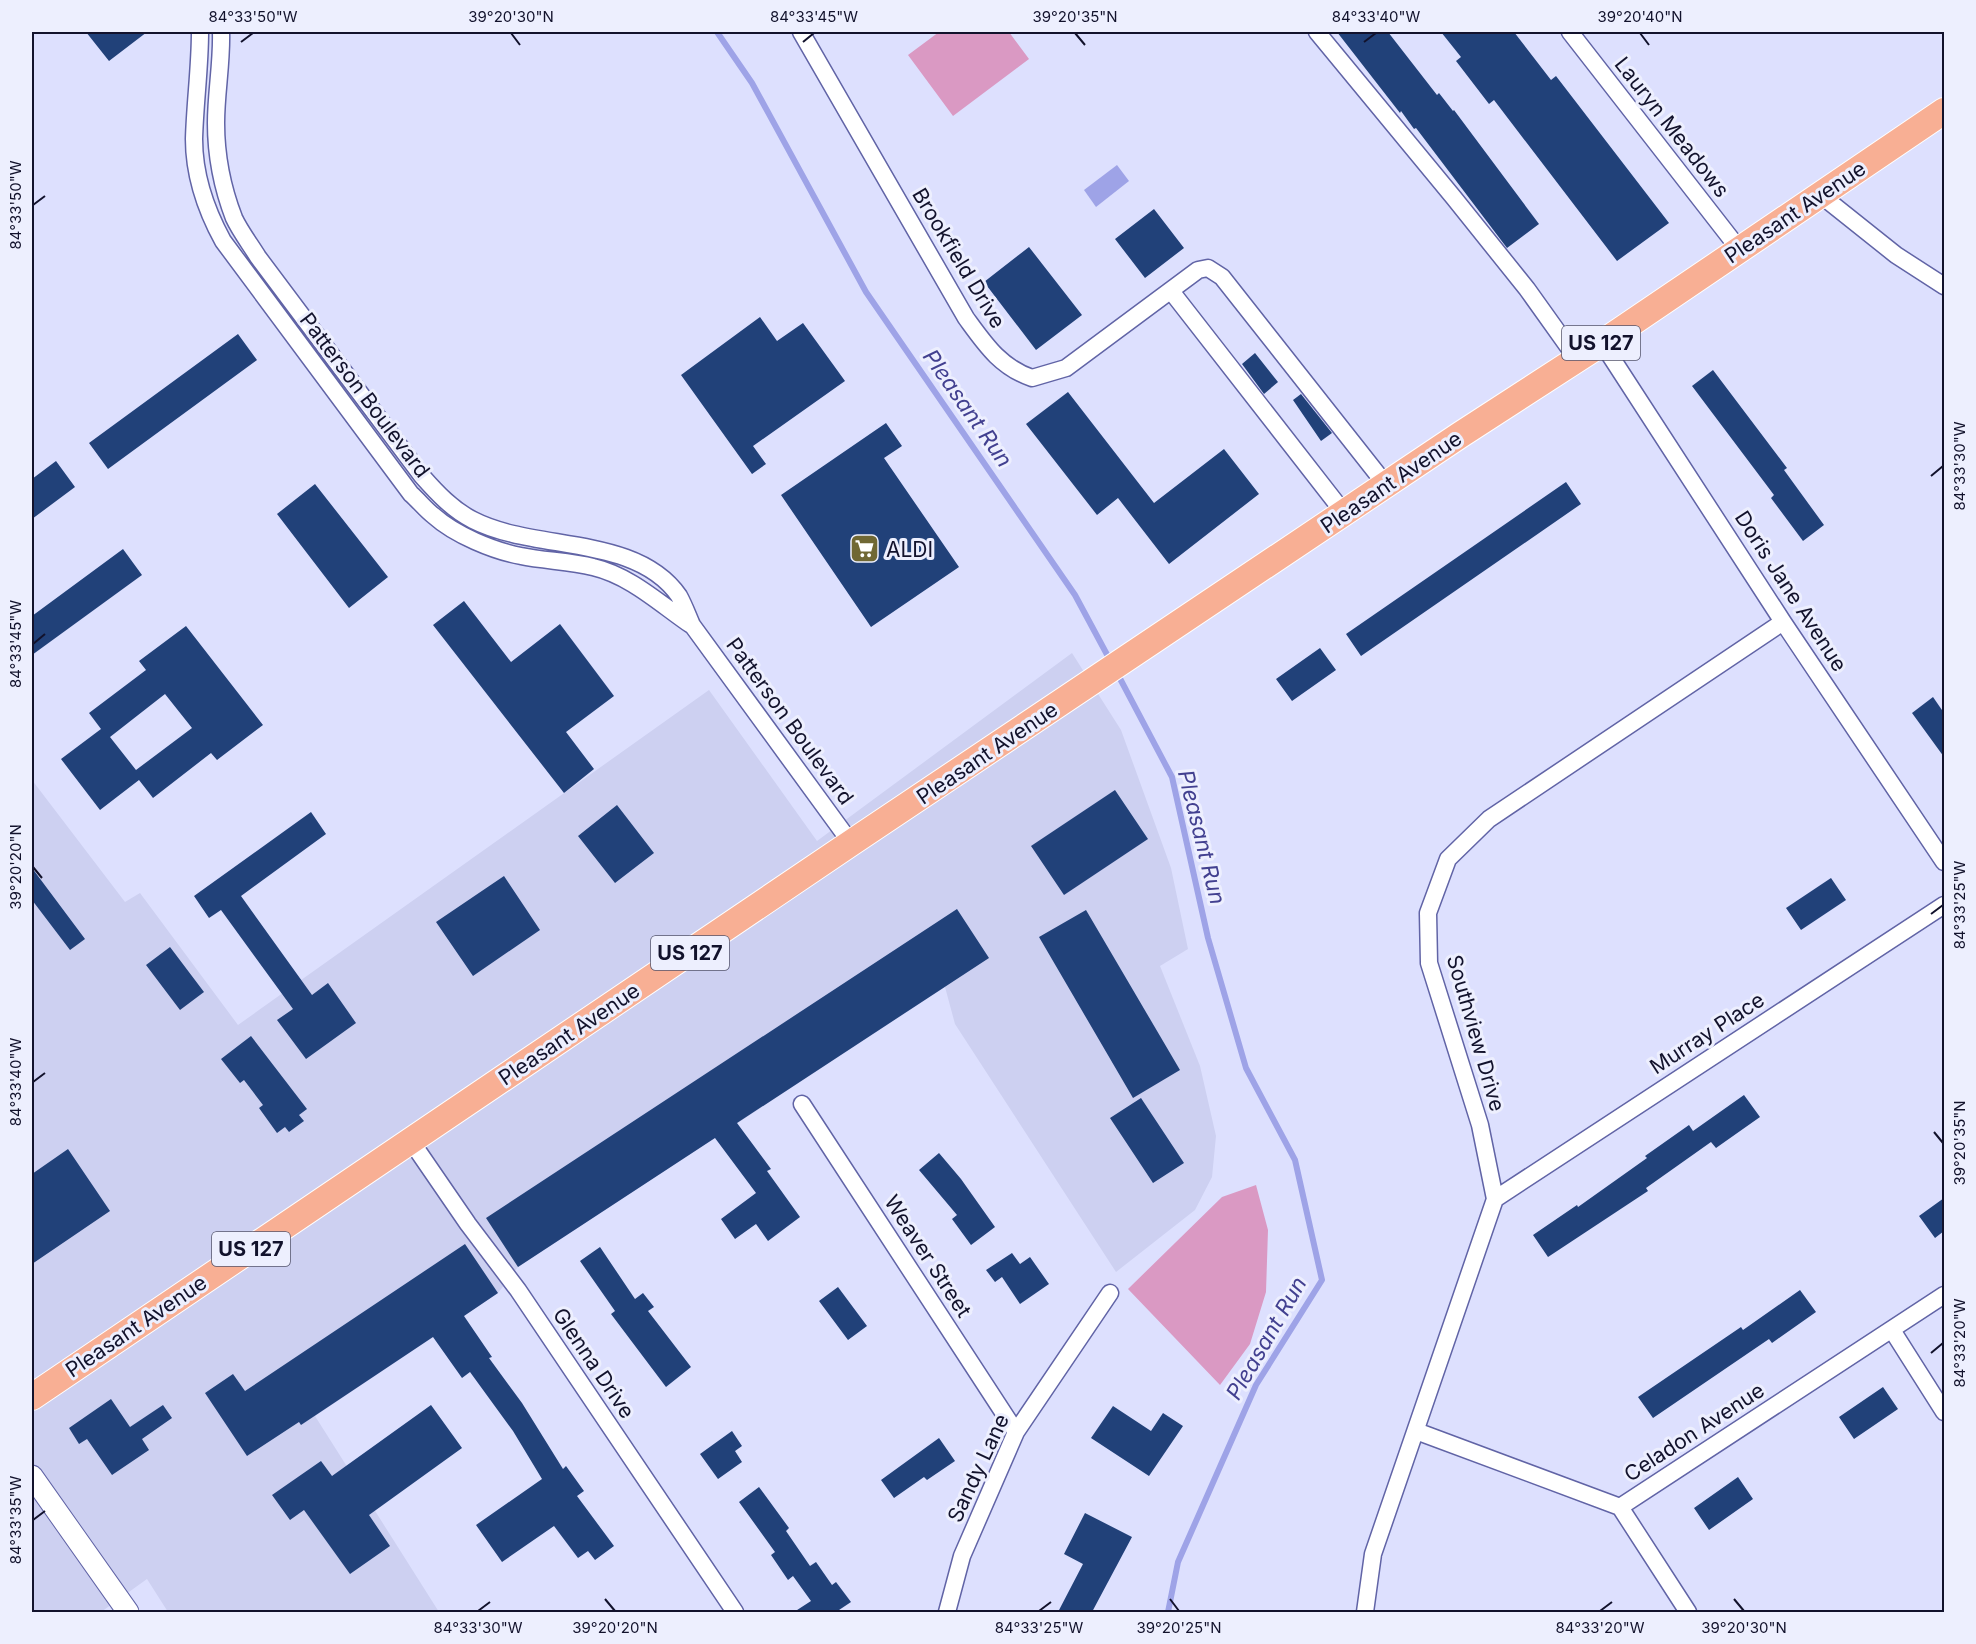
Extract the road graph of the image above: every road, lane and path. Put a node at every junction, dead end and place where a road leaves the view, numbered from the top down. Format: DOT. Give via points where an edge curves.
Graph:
graph roads {
  1 [pos="200,32"];
  2 [pos="221,32"];
  3 [pos="801,32"];
  4 [pos="1317,32"];
  5 [pos="1570,32"];
  6 [pos="1944,111"];
  7 [pos="1822,195"];
  8 [pos="1739,249"];
  9 [pos="1944,286"];
  10 [pos="1171,291"];
  11 [pos="1602,343"];
  12 [pos="1577,359"];
  13 [pos="1386,485"];
  14 [pos="1344,513"];
  15 [pos="1783,622"];
  16 [pos="692,625"];
  17 [pos="851,843"];
  18 [pos="1944,862"];
  19 [pos="1944,905"];
  20 [pos="802,1104"];
  21 [pos="411,1141"];
  22 [pos="1495,1199"];
  23 [pos="1110,1293"];
  24 [pos="1944,1295"];
  25 [pos="1892,1330"];
  26 [pos="32,1397"];
  27 [pos="1944,1412"];
  28 [pos="1416,1431"];
  29 [pos="1016,1432"];
  30 [pos="32,1476"];
  31 [pos="1620,1507"];
  32 [pos="128,1612"];
  33 [pos="735,1612"];
  34 [pos="946,1612"];
  35 [pos="1365,1612"];
  36 [pos="1688,1612"];
  1 -- 16 [label="street, Patterson Boulevard" via="194,140 197,170 210,217 223,241 411,494 453,530 520,556 593,567 619,576"];
  2 -- 16 [label="street, Patterson Boulevard" via="218,153 235,220 258,257 422,476 439,495 473,520 519,535 638,562 679,596"];
  3 -- 10 [label="street, Brookfield Drive" via="966,318 992,355 1007,367 1032,378 1066,368"];
  4 -- 12 [label="street" via="1469,216"];
  5 -- 8 [label="street, Lauryn Meadows"];
  6 -- 7 [label="main road, Pleasant Avenue / US 127"];
  7 -- 8 [label="main road, Pleasant Avenue / US 127"];
  7 -- 9 [label="street" via="1896,255"];
  8 -- 11 [label="main road, Pleasant Avenue / US 127"];
  10 -- 13 [label="street, Brookfield Drive" via="1198,270 1208,268 1222,277"];
  10 -- 14 [label="street"];
  11 -- 12 [label="main road, Pleasant Avenue / US 127"];
  11 -- 15 [label="street, Doris Jane Avenue"];
  12 -- 13 [label="main road, Pleasant Avenue / US 127"];
  13 -- 14 [label="main road, Pleasant Avenue / US 127"];
  14 -- 17 [label="main road, Pleasant Avenue / US 127"];
  15 -- 18 [label="street, Doris Jane Avenue"];
  15 -- 22 [label="street, Southview Drive" via="1489,819 1448,859 1428,913 1429,963 1480,1125"];
  16 -- 17 [label="street, Patterson Boulevard"];
  17 -- 21 [label="main road, Pleasant Avenue / US 127"];
  19 -- 22 [label="street, Murray Place"];
  20 -- 29 [label="street, Weaver Street"];
  21 -- 26 [label="main road, Pleasant Avenue / US 127"];
  21 -- 33 [label="street, Glenna Drive" via="518,1290"];
  22 -- 28 [label="street"];
  23 -- 29 [label="street, Sandy Lane"];
  24 -- 25 [label="street, Celadon Avenue"];
  25 -- 27 [label="street"];
  25 -- 31 [label="street, Celadon Avenue"];
  28 -- 31 [label="street, Celadon Avenue"];
  28 -- 35 [label="street" via="1373,1554"];
  29 -- 34 [label="street, Sandy Lane" via="962,1556"];
  30 -- 32 [label="street"];
  31 -- 36 [label="street"];
}
